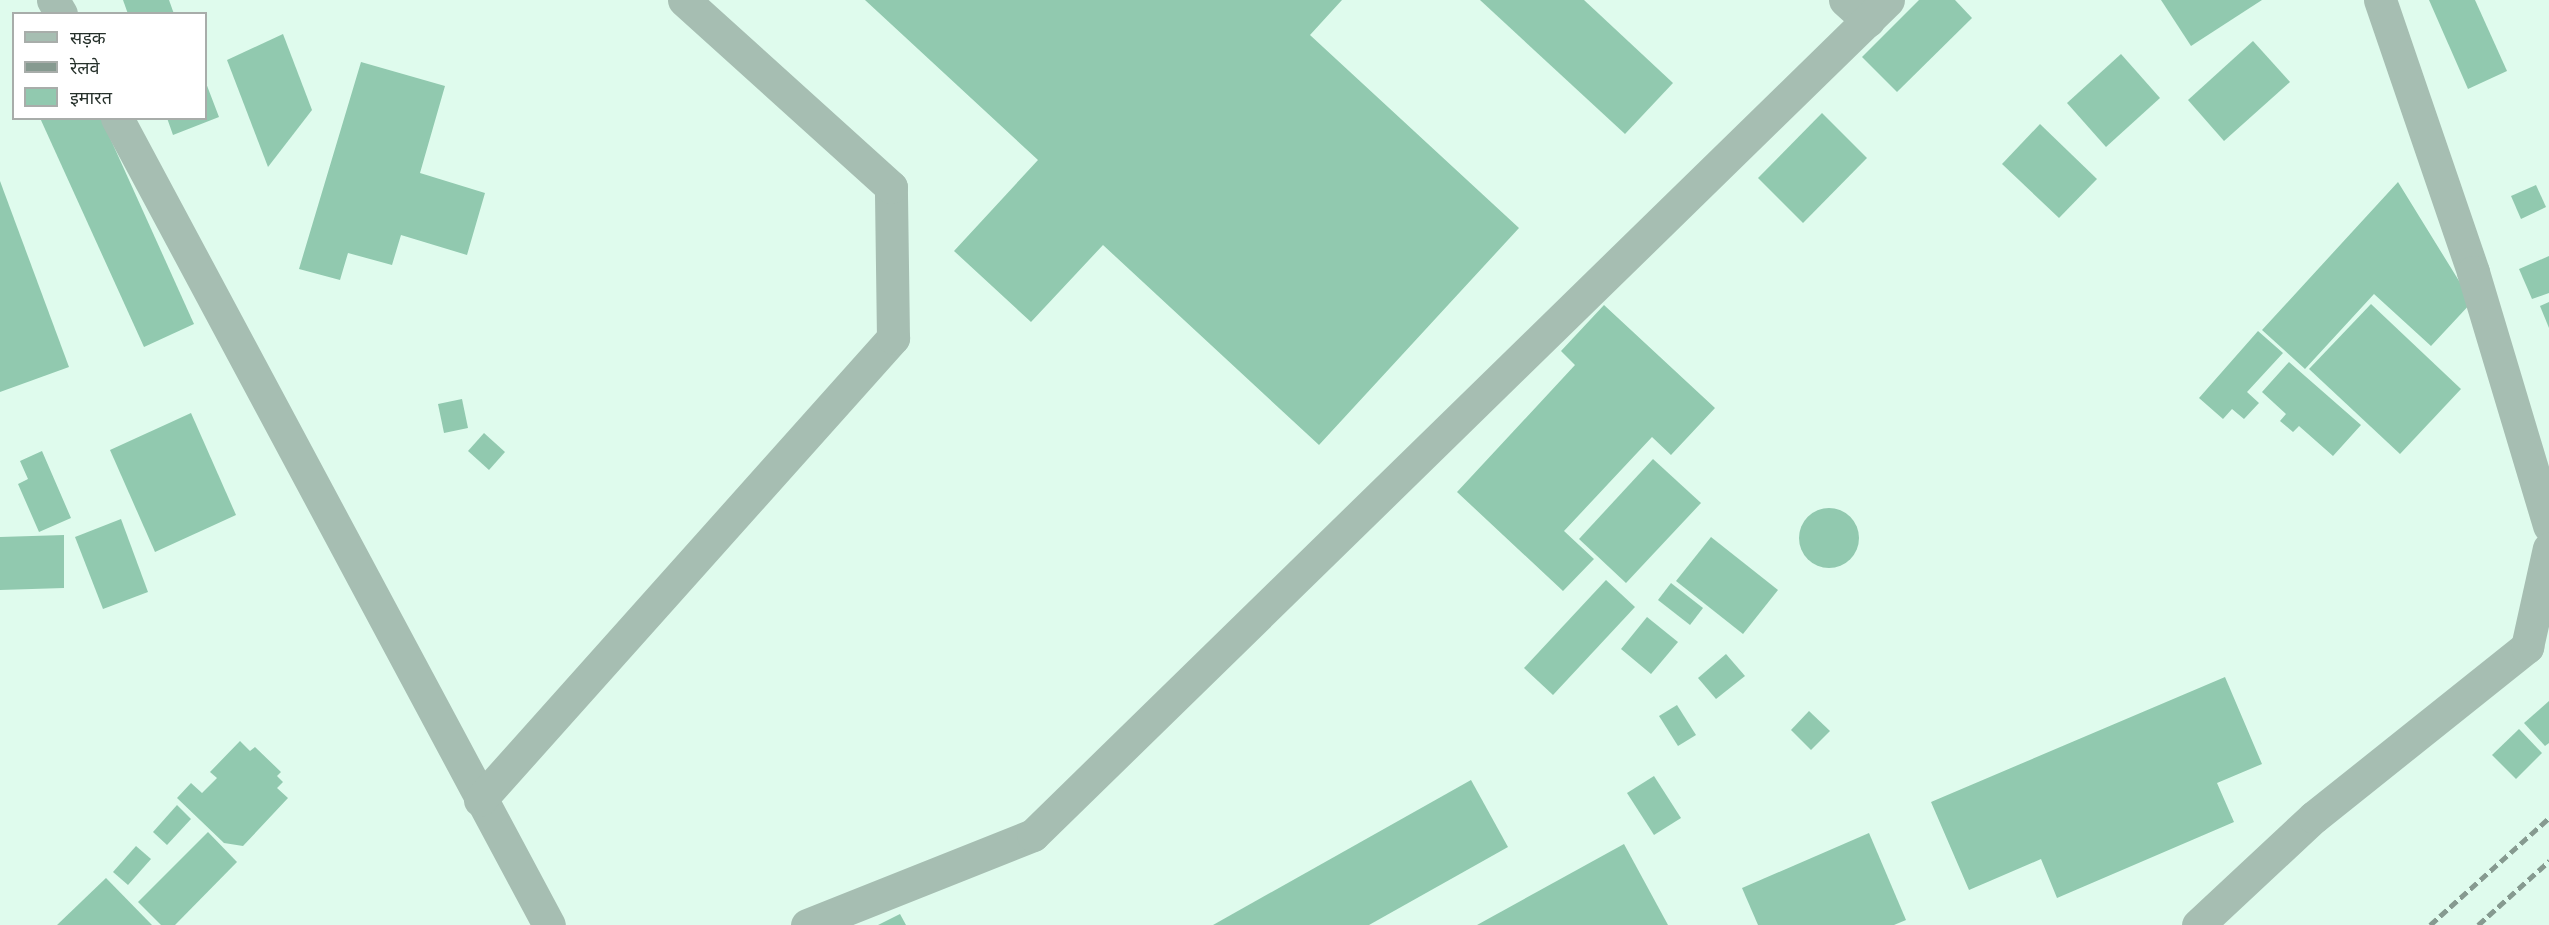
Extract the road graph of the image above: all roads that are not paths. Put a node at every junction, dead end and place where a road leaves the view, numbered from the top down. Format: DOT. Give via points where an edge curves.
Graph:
graph roads {
  1 [pos="684,0"];
  2 [pos="2380,0"];
  3 [pos="1867,7"];
  4 [pos="118,120"];
  5 [pos="2549,526"];
  6 [pos="2549,548"];
  7 [pos="2545,579"];
  8 [pos="480,800"];
  9 [pos="549,925"];
  10 [pos="807,925"];
  11 [pos="2198,925"];
  1 -- 8 [label="street" via="891,187 893,338"];
  2 -- 5 [label="street" via="2473,272"];
  3 -- 10 [label="street" via="1033,834"];
  4 -- 8 [label="street"];
  6 -- 7 [label="street"];
  7 -- 11 [label="street" via="2527,647 2314,817"];
  8 -- 9 [label="street"];
}
